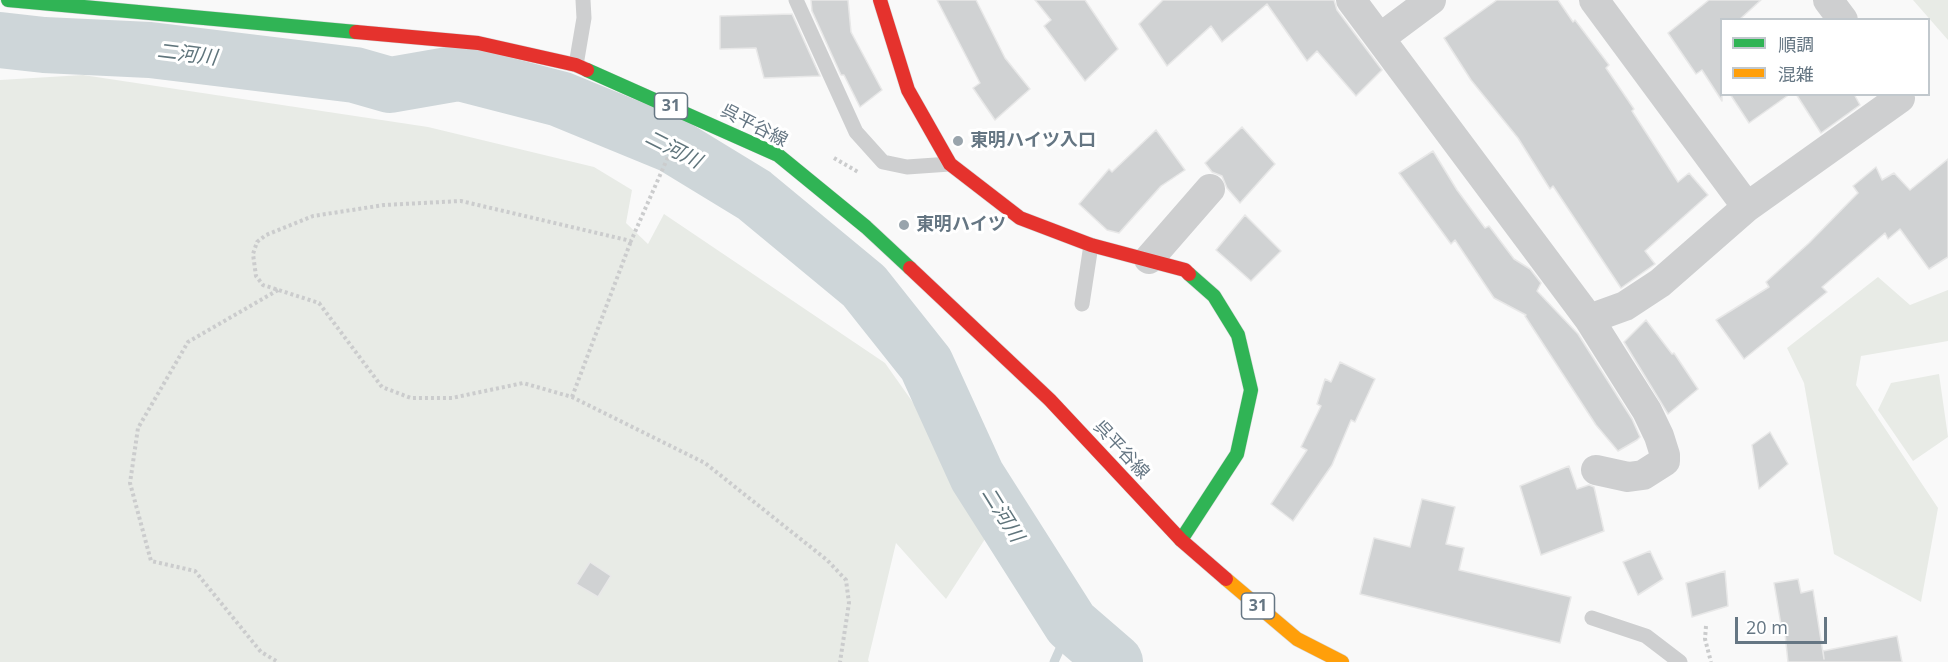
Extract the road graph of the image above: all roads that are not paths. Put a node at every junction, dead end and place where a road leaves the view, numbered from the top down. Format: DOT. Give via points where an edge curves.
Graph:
graph roads {
  1 [pos="8,0"];
  2 [pos="583,0"];
  3 [pos="796,0"];
  4 [pos="880,0"];
  5 [pos="1352,0"];
  6 [pos="1431,0"];
  7 [pos="1594,0"];
  8 [pos="1828,0"];
  9 [pos="1842,18"];
  10 [pos="1380,38"];
  11 [pos="576,65"];
  12 [pos="1898,96"];
  13 [pos="950,164"];
  14 [pos="1210,189"];
  15 [pos="1747,207"];
  16 [pos="1091,245"];
  17 [pos="1149,259"];
  18 [pos="1082,304"];
  19 [pos="1589,318"];
  20 [pos="1596,470"];
  21 [pos="1181,540"];
  22 [pos="1592,618"];
  23 [pos="1342,662"];
  24 [pos="1680,662"];
  1 -- 11 [label="main road, 呉平谷線 / 31" via="478,43"];
  2 -- 11 [label="lane"];
  3 -- 13 [label="lane" via="856,132 883,162 907,168"];
  4 -- 13 [label="main road" via="908,90"];
  5 -- 10 [label="street"];
  6 -- 10 [label="street"];
  7 -- 15 [label="street"];
  8 -- 9 [label="street"];
  10 -- 19 [label="street"];
  11 -- 21 [label="main road, 呉平谷線 / 31" via="778,155 866,226 1050,400"];
  12 -- 15 [label="street" via="1900,99"];
  13 -- 16 [label="main road" via="1020,218"];
  14 -- 17 [label="street"];
  15 -- 19 [label="street" via="1660,283 1625,306"];
  16 -- 17 [label="main road"];
  16 -- 18 [label="lane"];
  17 -- 21 [label="main road" via="1185,270 1214,296 1238,335 1251,390 1237,454"];
  19 -- 20 [label="street" via="1647,411 1665,455 1665,460 1643,475 1628,477"];
  21 -- 23 [label="main road, 呉平谷線 / 31" via="1297,639"];
  22 -- 24 [label="lane" via="1646,636"];
}
